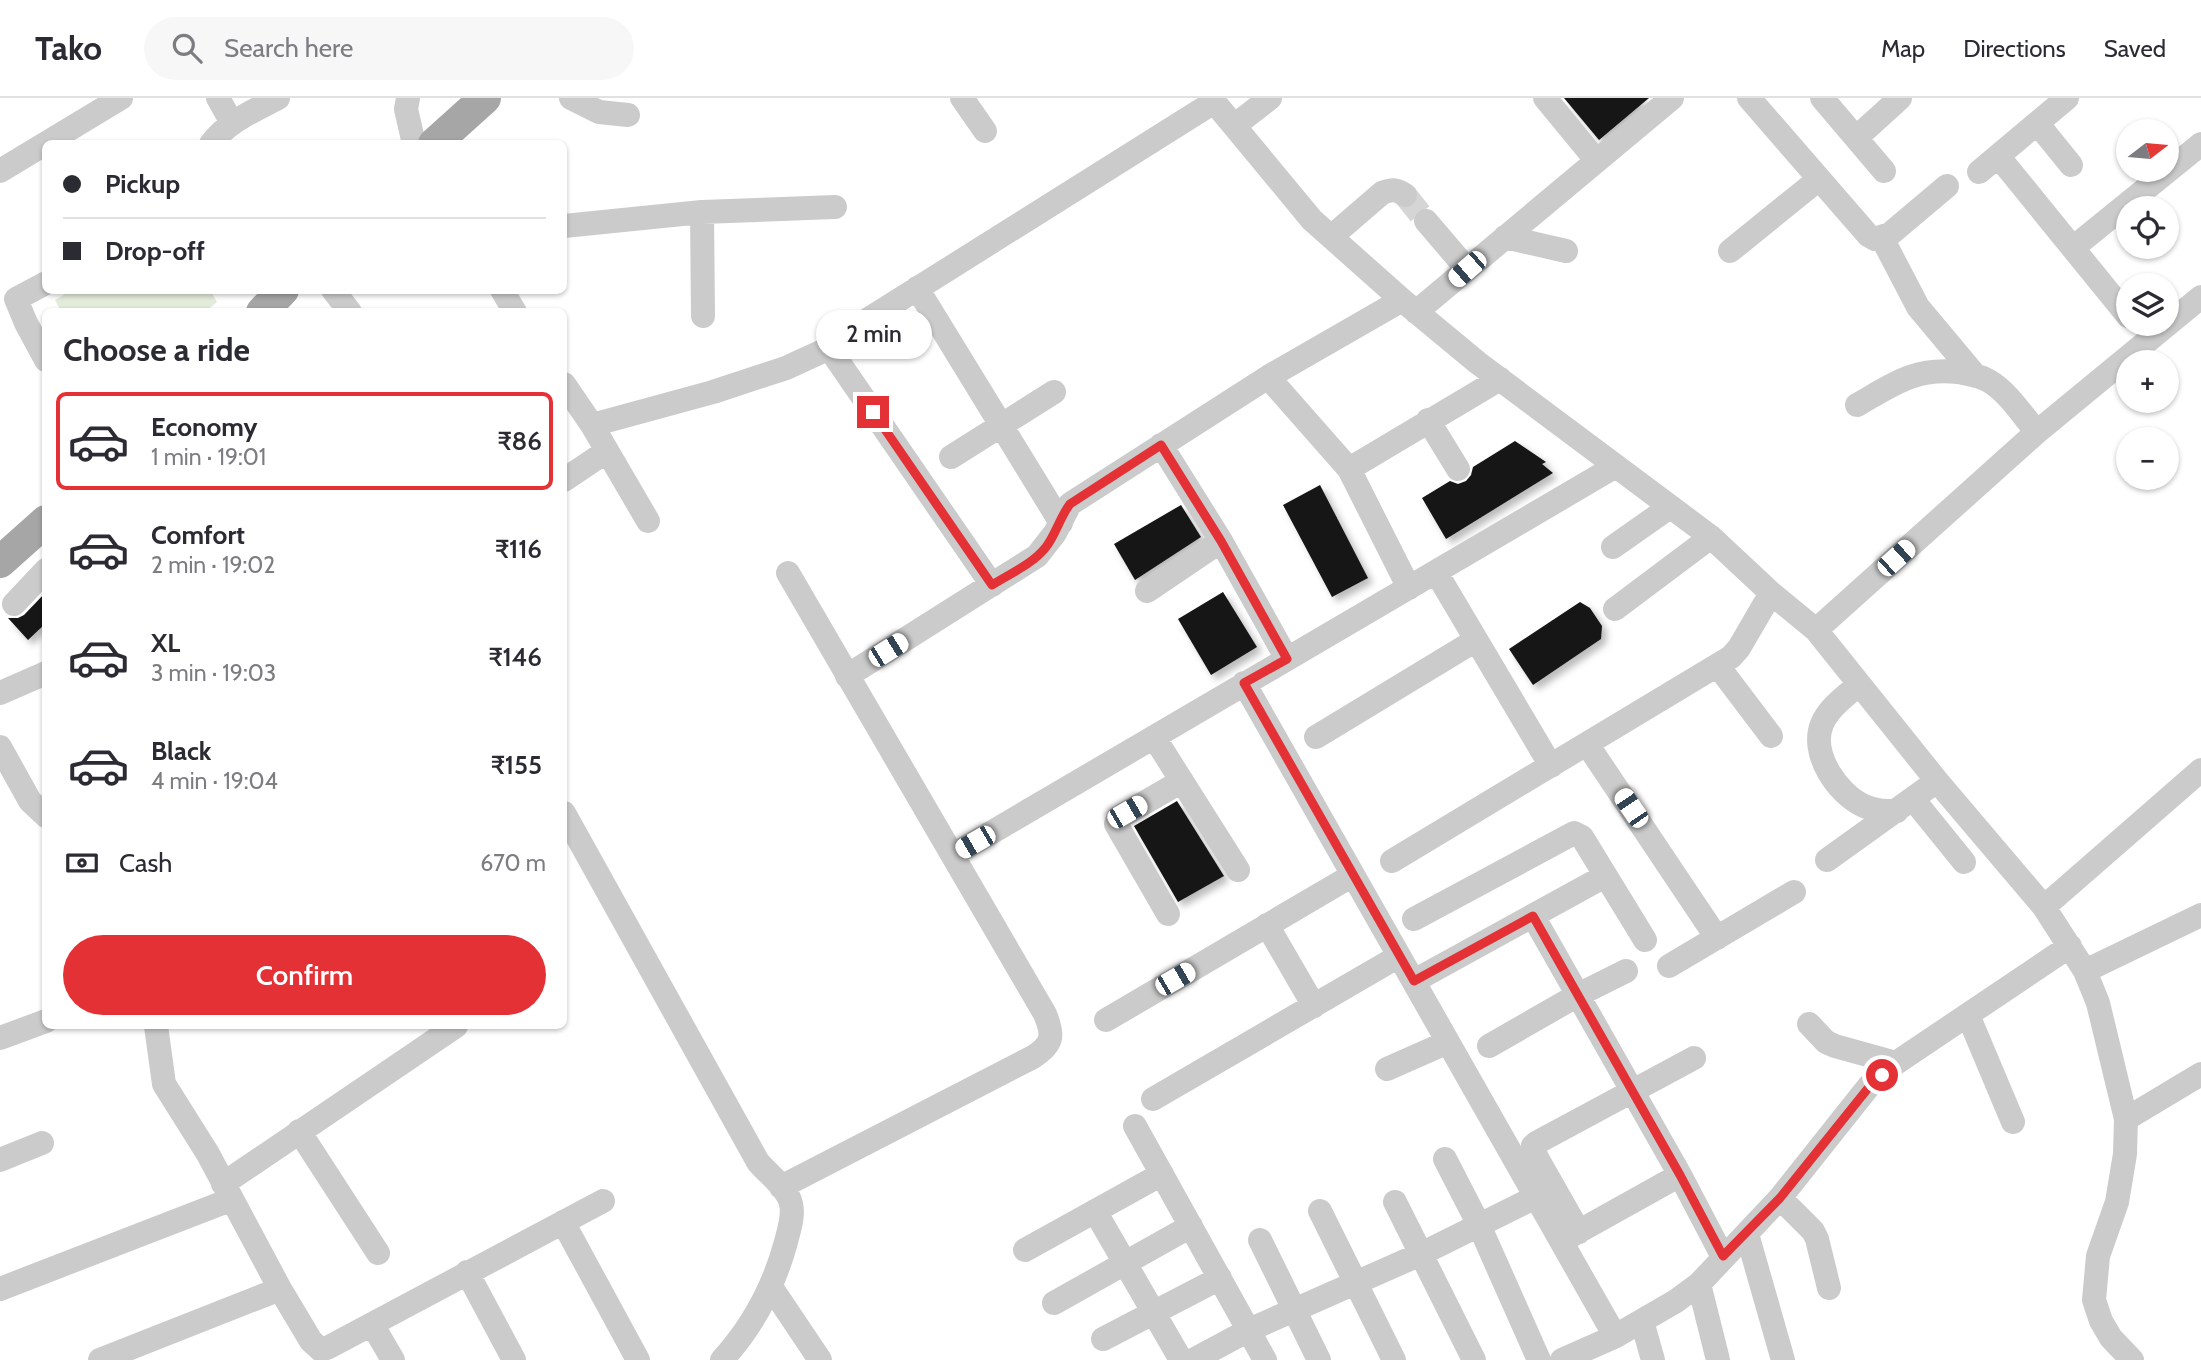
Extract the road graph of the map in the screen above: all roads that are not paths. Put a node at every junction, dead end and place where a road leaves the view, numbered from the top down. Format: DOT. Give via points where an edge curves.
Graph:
graph roads {
  1 [pos="121,98"];
  2 [pos="218,98"];
  3 [pos="278,98"];
  4 [pos="485,98"];
  5 [pos="571,98"];
  6 [pos="962,98"];
  7 [pos="1270,98"];
  8 [pos="1545,98"];
  9 [pos="1672,98"];
  10 [pos="1749,98"];
  11 [pos="1822,98"];
  12 [pos="1900,98"];
  13 [pos="2067,98"];
  14 [pos="1212,100"];
  15 [pos="403,102"];
  16 [pos="628,115"];
  17 [pos="232,123"];
  18 [pos="2037,123"];
  19 [pos="1234,126"];
  20 [pos="985,131"];
  21 [pos="1856,138"];
  22 [pos="51,140"];
  23 [pos="214,140"];
  24 [pos="413,140"];
  25 [pos="438,140"];
  26 [pos="2201,144"];
  27 [pos="42,146"];
  28 [pos="1998,156"];
  29 [pos="1596,160"];
  30 [pos="2071,165"];
  31 [pos="0,171"];
  32 [pos="1884,171"];
  33 [pos="1979,172"];
  34 [pos="1819,179"];
  35 [pos="1947,186"];
  36 [pos="1405,195"];
  37 [pos="835,207"];
  38 [pos="702,212"];
  39 [pos="1426,221"];
  40 [pos="567,226"];
  41 [pos="1331,237"];
  42 [pos="1505,237"];
  43 [pos="1882,238"];
  44 [pos="2074,247"];
  45 [pos="1566,251"];
  46 [pos="1730,251"];
  47 [pos="1467,269"];
  48 [pos="42,286"];
  49 [pos="918,288"];
  50 [pos="335,294"];
  51 [pos="2201,297"];
  52 [pos="2116,301"];
  53 [pos="1409,306"];
  54 [pos="347,308"];
  55 [pos="2179,310"];
  56 [pos="703,316"];
  57 [pos="2137,336"];
  58 [pos="829,348"];
  59 [pos="42,352"];
  60 [pos="1974,374"];
  61 [pos="1268,377"];
  62 [pos="1500,379"];
  63 [pos="567,388"];
  64 [pos="1054,392"];
  65 [pos="1857,405"];
  66 [pos="1428,420"];
  67 [pos="592,425"];
  68 [pos="1001,425"];
  69 [pos="2037,432"];
  70 [pos="1161,445"];
  71 [pos="607,451"];
  72 [pos="951,457"];
  73 [pos="1616,466"];
  74 [pos="1349,469"];
  75 [pos="1458,469"];
  76 [pos="567,478"];
  77 [pos="1670,507"];
  78 [pos="648,521"];
  79 [pos="1061,523"];
  80 [pos="42,526"];
  81 [pos="1711,537"];
  82 [pos="1221,541"];
  83 [pos="1613,547"];
  84 [pos="0,562"];
  85 [pos="1436,572"];
  86 [pos="788,573"];
  87 [pos="42,574"];
  88 [pos="992,585"];
  89 [pos="1409,588"];
  90 [pos="1147,591"];
  91 [pos="1771,593"];
  92 [pos="14,604"];
  93 [pos="1615,608"];
  94 [pos="1816,630"];
  95 [pos="1476,640"];
  96 [pos="1287,659"];
  97 [pos="1718,666"];
  98 [pos="42,675"];
  99 [pos="847,676"];
  100 [pos="1244,683"];
  101 [pos="1859,684"];
  102 [pos="0,693"];
  103 [pos="1770,736"];
  104 [pos="1154,737"];
  105 [pos="1316,737"];
  106 [pos="1587,744"];
  107 [pos="0,747"];
  108 [pos="1551,766"];
  109 [pos="2201,770"];
  110 [pos="1182,781"];
  111 [pos="1937,781"];
  112 [pos="1905,805"];
  113 [pos="42,812"];
  114 [pos="567,818"];
  115 [pos="953,855"];
  116 [pos="1827,860"];
  117 [pos="1392,861"];
  118 [pos="1964,862"];
  119 [pos="1238,870"];
  120 [pos="1353,875"];
  121 [pos="1605,876"];
  122 [pos="1794,892"];
  123 [pos="2044,907"];
  124 [pos="1168,914"];
  125 [pos="2201,915"];
  126 [pos="1533,916"];
  127 [pos="1414,919"];
  128 [pos="1267,925"];
  129 [pos="1717,938"];
  130 [pos="1645,940"];
  131 [pos="2070,946"];
  132 [pos="1399,956"];
  133 [pos="1669,966"];
  134 [pos="1626,971"];
  135 [pos="2085,971"];
  136 [pos="1414,981"];
  137 [pos="1578,995"];
  138 [pos="1314,1006"];
  139 [pos="1968,1015"];
  140 [pos="1106,1020"];
  141 [pos="42,1022"];
  142 [pos="1809,1024"];
  143 [pos="156,1029"];
  144 [pos="452,1029"];
  145 [pos="0,1038"];
  146 [pos="1448,1042"];
  147 [pos="1489,1046"];
  148 [pos="1694,1058"];
  149 [pos="1896,1063"];
  150 [pos="1387,1069"];
  151 [pos="2201,1074"];
  152 [pos="1632,1090"];
  153 [pos="1153,1099"];
  154 [pos="2126,1119"];
  155 [pos="2013,1122"];
  156 [pos="1135,1126"];
  157 [pos="299,1131"];
  158 [pos="42,1143"];
  159 [pos="1445,1159"];
  160 [pos="0,1160"];
  161 [pos="1162,1174"];
  162 [pos="1680,1175"];
  163 [pos="781,1187"];
  164 [pos="227,1192"];
  165 [pos="1536,1197"];
  166 [pos="1780,1198"];
  167 [pos="603,1201"];
  168 [pos="1395,1202"];
  169 [pos="1095,1211"];
  170 [pos="1320,1211"];
  171 [pos="563,1222"];
  172 [pos="1191,1226"];
  173 [pos="1479,1226"];
  174 [pos="1746,1234"];
  175 [pos="1570,1237"];
  176 [pos="1260,1240"];
  177 [pos="1025,1250"];
  178 [pos="378,1253"];
  179 [pos="1421,1254"];
  180 [pos="1723,1256"];
  181 [pos="1125,1263"];
  182 [pos="467,1272"];
  183 [pos="1220,1278"];
  184 [pos="1357,1282"];
  185 [pos="1699,1284"];
  186 [pos="771,1287"];
  187 [pos="1829,1288"];
  188 [pos="0,1289"];
  189 [pos="279,1289"];
  190 [pos="1054,1303"];
  191 [pos="1296,1310"];
  192 [pos="1153,1312"];
  193 [pos="1642,1321"];
  194 [pos="372,1324"];
  195 [pos="1249,1330"];
  196 [pos="1103,1339"];
  197 [pos="1602,1347"];
  198 [pos="100,1360"];
  199 [pos="393,1360"];
  200 [pos="514,1360"];
  201 [pos="638,1360"];
  202 [pos="722,1360"];
  203 [pos="820,1360"];
  204 [pos="1181,1360"];
  205 [pos="1193,1360"];
  206 [pos="1265,1360"];
  207 [pos="1319,1360"];
  208 [pos="1394,1360"];
  209 [pos="1474,1360"];
  210 [pos="1539,1360"];
  211 [pos="1562,1360"];
  212 [pos="1653,1360"];
  213 [pos="1718,1360"];
  214 [pos="1783,1360"];
  215 [pos="2132,1360"];
  1 -- 22 [label="street"];
  2 -- 17 [label="street"];
  3 -- 17 [label="street"];
  4 -- 25 [label="main road"];
  5 -- 16 [label="street" via="599,112"];
  6 -- 20 [label="street"];
  7 -- 19 [label="street"];
  8 -- 29 [label="street"];
  9 -- 29 [label="street"];
  10 -- 34 [label="street"];
  11 -- 21 [label="street"];
  12 -- 21 [label="street"];
  13 -- 18 [label="street"];
  14 -- 19 [label="street"];
  14 -- 49 [label="street"];
  15 -- 24 [label="street"];
  17 -- 23 [label="street"];
  18 -- 28 [label="street"];
  18 -- 30 [label="street"];
  19 -- 41 [label="street"];
  21 -- 32 [label="street"];
  26 -- 44 [label="street"];
  27 -- 31 [label="street"];
  28 -- 33 [label="street"];
  28 -- 44 [label="street"];
  29 -- 42 [label="street"];
  34 -- 43 [label="street" via="1868,235"];
  34 -- 46 [label="street"];
  35 -- 43 [label="street"];
  36 -- 41 [label="street" via="1392,190 1382,193"];
  37 -- 38 [label="street"];
  38 -- 40 [label="street"];
  38 -- 56 [label="street"];
  39 -- 47 [label="street"];
  41 -- 53 [label="street"];
  42 -- 45 [label="street"];
  42 -- 47 [label="street"];
  43 -- 60 [label="street" via="1918,307"];
  44 -- 52 [label="street"];
  47 -- 53 [label="street"];
  48 -- 59 [label="street" via="16,299"];
  49 -- 58 [label="street"];
  49 -- 68 [label="street"];
  50 -- 54 [label="street"];
  51 -- 55 [label="street"];
  53 -- 61 [label="street"];
  53 -- 62 [label="street"];
  57 -- 69 [label="street"];
  58 -- 67 [label="street" via="725,388"];
  58 -- 88 [label="street"];
  60 -- 65 [label="street" via="1919,373"];
  60 -- 69 [label="street" via="1999,388"];
  61 -- 70 [label="street"];
  61 -- 74 [label="street"];
  62 -- 66 [label="street"];
  62 -- 73 [label="street"];
  63 -- 67 [label="street"];
  64 -- 68 [label="street"];
  66 -- 74 [label="street"];
  66 -- 75 [label="street"];
  67 -- 71 [label="street"];
  68 -- 72 [label="street"];
  68 -- 79 [label="street"];
  69 -- 94 [label="street"];
  70 -- 79 [label="street" via="1070,504"];
  70 -- 82 [label="street"];
  71 -- 76 [label="street"];
  71 -- 78 [label="street"];
  73 -- 77 [label="street"];
  73 -- 85 [label="street"];
  74 -- 89 [label="street"];
  77 -- 81 [label="street"];
  77 -- 83 [label="street"];
  79 -- 88 [label="street" via="1038,556"];
  80 -- 84 [label="main road"];
  81 -- 91 [label="street"];
  81 -- 93 [label="street"];
  82 -- 90 [label="street"];
  82 -- 96 [label="street"];
  85 -- 89 [label="street"];
  85 -- 95 [label="street"];
  86 -- 99 [label="street"];
  87 -- 92 [label="street"];
  88 -- 99 [label="street"];
  89 -- 96 [label="street"];
  91 -- 94 [label="street"];
  91 -- 97 [label="street" via="1739,648"];
  94 -- 101 [label="street"];
  95 -- 105 [label="street"];
  95 -- 108 [label="street"];
  96 -- 100 [label="street"];
  97 -- 103 [label="street"];
  97 -- 106 [label="street"];
  98 -- 102 [label="street"];
  99 -- 115 [label="street"];
  100 -- 104 [label="street"];
  100 -- 120 [label="street"];
  101 -- 111 [label="street"];
  101 -- 112 [label="street" via="1830,710 1822,724 1818,739 1822,756 1842,790 1862,805 1878,811"];
  104 -- 110 [label="street"];
  104 -- 115 [label="street"];
  106 -- 108 [label="street"];
  106 -- 129 [label="street"];
  107 -- 113 [label="street" via="30,801"];
  108 -- 117 [label="street"];
  109 -- 123 [label="street"];
  110 -- 119 [label="street"];
  110 -- 124 [label="street" via="1118,818 1116,824"];
  111 -- 112 [label="street"];
  111 -- 123 [label="street"];
  112 -- 116 [label="street"];
  112 -- 118 [label="street"];
  114 -- 163 [label="street" via="758,1162"];
  115 -- 163 [label="street" via="1045,1014 1051,1039 1032,1057"];
  120 -- 128 [label="street"];
  120 -- 132 [label="street"];
  121 -- 126 [label="street"];
  121 -- 127 [label="street" via="1582,837 1574,833"];
  121 -- 130 [label="street"];
  122 -- 129 [label="street"];
  123 -- 131 [label="street"];
  125 -- 135 [label="street"];
  126 -- 136 [label="street"];
  126 -- 137 [label="street"];
  128 -- 138 [label="street"];
  128 -- 140 [label="street"];
  129 -- 133 [label="street"];
  131 -- 135 [label="street"];
  131 -- 139 [label="street"];
  132 -- 136 [label="street"];
  132 -- 138 [label="street"];
  134 -- 137 [label="street"];
  135 -- 154 [label="street" via="2098,1003"];
  136 -- 146 [label="street"];
  137 -- 147 [label="street"];
  137 -- 152 [label="street"];
  138 -- 153 [label="street"];
  139 -- 149 [label="street"];
  139 -- 155 [label="street"];
  141 -- 145 [label="street"];
  142 -- 149 [label="street" via="1826,1042"];
  143 -- 164 [label="street" via="164,1084"];
  144 -- 157 [label="street"];
  146 -- 150 [label="street"];
  146 -- 165 [label="street"];
  148 -- 152 [label="street"];
  149 -- 166 [label="street" via="1869,1087"];
  151 -- 154 [label="street"];
  152 -- 162 [label="street"];
  152 -- 175 [label="street" via="1533,1146"];
  154 -- 215 [label="street" via="2117,1202 2098,1256 2094,1300 2111,1338"];
  156 -- 161 [label="street"];
  157 -- 164 [label="street"];
  157 -- 178 [label="street"];
  158 -- 160 [label="street"];
  159 -- 173 [label="street"];
  161 -- 169 [label="street"];
  161 -- 172 [label="street"];
  162 -- 175 [label="street"];
  162 -- 180 [label="street"];
  163 -- 186 [label="street" via="792,1207 791,1224"];
  164 -- 188 [label="street"];
  164 -- 189 [label="street"];
  165 -- 173 [label="street"];
  165 -- 175 [label="street"];
  166 -- 174 [label="street"];
  166 -- 187 [label="street" via="1813,1231"];
  167 -- 171 [label="street"];
  168 -- 179 [label="street"];
  169 -- 177 [label="street"];
  169 -- 181 [label="street"];
  170 -- 184 [label="street"];
  171 -- 182 [label="street"];
  171 -- 201 [label="street"];
  172 -- 181 [label="street"];
  172 -- 183 [label="street"];
  173 -- 179 [label="street"];
  173 -- 210 [label="street"];
  174 -- 180 [label="street"];
  174 -- 214 [label="street"];
  175 -- 197 [label="street"];
  176 -- 191 [label="street"];
  179 -- 184 [label="street"];
  179 -- 209 [label="street"];
  180 -- 185 [label="street"];
  181 -- 190 [label="street"];
  181 -- 192 [label="street"];
  182 -- 194 [label="street"];
  182 -- 200 [label="street"];
  183 -- 192 [label="street"];
  183 -- 195 [label="street"];
  184 -- 191 [label="street"];
  184 -- 208 [label="street"];
  185 -- 193 [label="street"];
  185 -- 213 [label="street"];
  186 -- 202 [label="street"];
  186 -- 203 [label="street"];
  189 -- 194 [label="street" via="321,1350"];
  189 -- 198 [label="street"];
  191 -- 195 [label="street"];
  191 -- 207 [label="street"];
  192 -- 196 [label="street"];
  192 -- 204 [label="street"];
  193 -- 197 [label="street"];
  193 -- 212 [label="street"];
  194 -- 199 [label="street"];
  195 -- 205 [label="street"];
  195 -- 206 [label="street"];
  197 -- 211 [label="street"];
}
